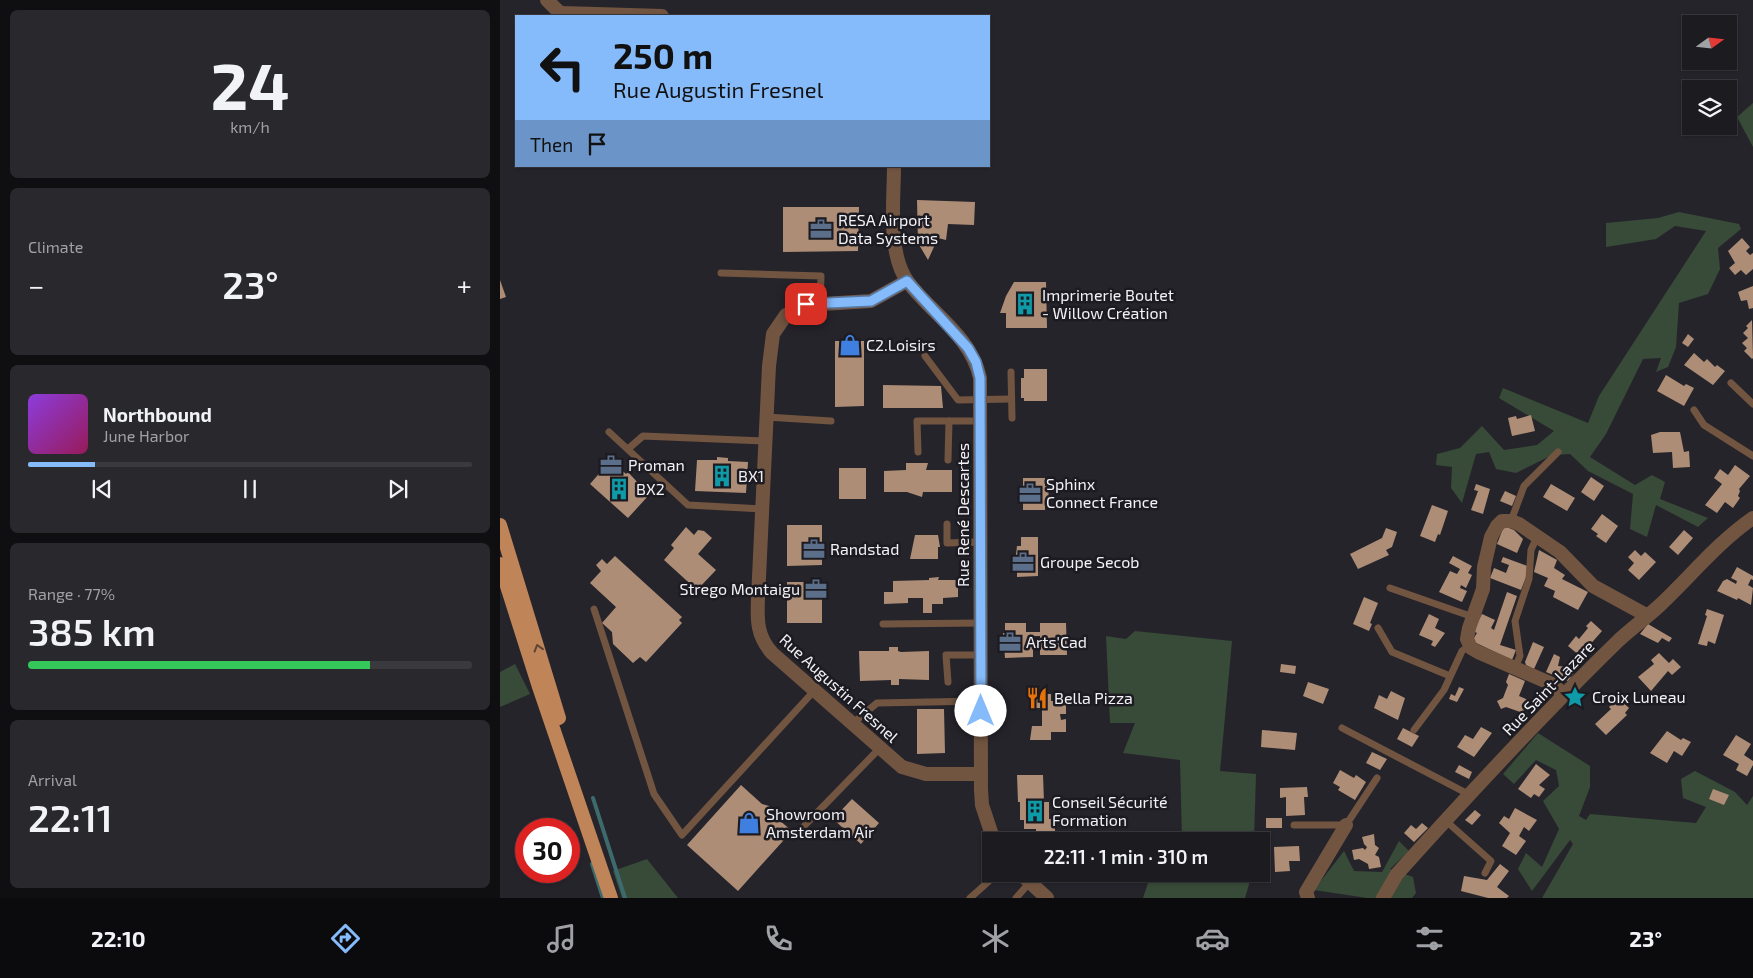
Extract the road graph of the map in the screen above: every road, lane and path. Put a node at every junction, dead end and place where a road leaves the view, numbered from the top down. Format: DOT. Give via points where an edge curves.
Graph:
graph roads {
  1 [pos="547,0"];
  2 [pos="629,15"];
  3 [pos="894,167"];
  4 [pos="721,273"];
  5 [pos="907,281"];
  6 [pos="820,303"];
  7 [pos="925,356"];
  8 [pos="1011,372"];
  9 [pos="1731,383"];
  10 [pos="1011,399"];
  11 [pos="979,400"];
  12 [pos="1753,404"];
  13 [pos="1694,410"];
  14 [pos="766,417"];
  15 [pos="1012,418"];
  16 [pos="831,421"];
  17 [pos="949,421"];
  18 [pos="979,421"];
  19 [pos="608,432"];
  20 [pos="765,441"];
  21 [pos="628,449"];
  22 [pos="918,452"];
  23 [pos="1558,452"];
  24 [pos="1753,456"];
  25 [pos="948,460"];
  26 [pos="763,509"];
  27 [pos="1753,518"];
  28 [pos="1512,520"];
  29 [pos="947,524"];
  30 [pos="500,525"];
  31 [pos="1537,537"];
  32 [pos="980,542"];
  33 [pos="500,564"];
  34 [pos="1390,588"];
  35 [pos="594,609"];
  36 [pos="1646,615"];
  37 [pos="1472,617"];
  38 [pos="981,623"];
  39 [pos="883,624"];
  40 [pos="1378,628"];
  41 [pos="1470,645"];
  42 [pos="981,655"];
  43 [pos="1515,667"];
  44 [pos="1450,676"];
  45 [pos="948,682"];
  46 [pos="814,691"];
  47 [pos="1565,695"];
  48 [pos="981,701"];
  49 [pos="852,724"];
  50 [pos="1342,728"];
  51 [pos="1414,730"];
  52 [pos="879,749"];
  53 [pos="981,774"];
  54 [pos="1377,778"];
  55 [pos="1470,795"];
  56 [pos="584,813"];
  57 [pos="1446,820"];
  58 [pos="805,825"];
  59 [pos="1294,825"];
  60 [pos="1346,825"];
  61 [pos="991,832"];
  62 [pos="1485,873"];
  63 [pos="988,882"];
  64 [pos="1024,882"];
  65 [pos="1030,882"];
  66 [pos="611,898"];
  67 [pos="970,898"];
  68 [pos="1016,898"];
  69 [pos="1047,898"];
  70 [pos="1308,898"];
  71 [pos="1383,898"];
  1 -- 2 [label="street" via="563,13"];
  3 -- 5 [label="street, Rue René Descartes" via="895,244"];
  4 -- 6 [label="lane" via="822,276"];
  5 -- 6 [label="street, Rue Augustin Fresnel" via="871,301"];
  5 -- 11 [label="street, Rue René Descartes" via="968,348 980,378"];
  6 -- 14 [label="street, Rue Augustin Fresnel" via="794,309 773,334"];
  7 -- 11 [label="lane" via="958,400"];
  8 -- 10 [label="lane"];
  9 -- 12 [label="lane"];
  10 -- 11 [label="lane"];
  10 -- 15 [label="lane"];
  11 -- 18 [label="street, Rue René Descartes"];
  13 -- 24 [label="lane" via="1704,425"];
  14 -- 16 [label="lane"];
  14 -- 20 [label="street, Rue Augustin Fresnel"];
  17 -- 18 [label="lane"];
  17 -- 22 [label="lane" via="917,421"];
  17 -- 25 [label="lane"];
  18 -- 32 [label="street, Rue René Descartes"];
  19 -- 21 [label="lane"];
  20 -- 21 [label="lane" via="643,436"];
  20 -- 26 [label="street, Rue Augustin Fresnel"];
  21 -- 26 [label="lane" via="688,505"];
  23 -- 28 [label="lane" via="1524,486"];
  26 -- 46 [label="street, Rue Augustin Fresnel" via="758,632 772,653"];
  27 -- 36 [label="street, Rue Saint-Lazare" via="1719,545 1658,607"];
  28 -- 31 [label="street"];
  28 -- 37 [label="street" via="1502,521 1491,537 1483,589"];
  29 -- 32 [label="lane" via="947,543"];
  56 -- 30 [label="main road, one-way" via="570,755"];
  31 -- 36 [label="street" via="1560,552 1593,586"];
  31 -- 43 [label="lane" via="1531,550 1529,578 1515,621 1520,656"];
  32 -- 38 [label="street, Rue René Descartes"];
  33 -- 56 [label="main road"];
  34 -- 37 [label="lane"];
  35 -- 46 [label="lane" via="654,794 682,835"];
  36 -- 47 [label="street, Rue Saint-Lazare"];
  37 -- 41 [label="street" via="1467,640"];
  38 -- 39 [label="lane"];
  38 -- 42 [label="street, Rue René Descartes"];
  40 -- 44 [label="lane" via="1392,652"];
  41 -- 43 [label="street" via="1478,652"];
  41 -- 44 [label="lane" via="1462,651"];
  42 -- 45 [label="lane" via="946,655"];
  42 -- 48 [label="street, Rue René Descartes"];
  43 -- 47 [label="street" via="1552,684"];
  44 -- 51 [label="lane" via="1444,690"];
  46 -- 49 [label="street, Rue Augustin Fresnel"];
  47 -- 55 [label="street, Rue Saint-Lazare"];
  48 -- 49 [label="lane" via="877,703"];
  48 -- 53 [label="street, Rue René Descartes"];
  49 -- 52 [label="street, Rue Augustin Fresnel"];
  50 -- 55 [label="lane"];
  52 -- 53 [label="street, Rue Augustin Fresnel" via="902,767 926,774"];
  52 -- 58 [label="lane"];
  53 -- 61 [label="street" via="982,805"];
  54 -- 60 [label="lane"];
  55 -- 57 [label="street, Rue Saint-Lazare"];
  56 -- 66 [label="main road"];
  57 -- 62 [label="lane" via="1491,861"];
  57 -- 71 [label="street, Rue Saint-Lazare" via="1397,874"];
  59 -- 60 [label="lane"];
  60 -- 70 [label="street" via="1306,892"];
  63 -- 67 [label="lane"];
  64 -- 68 [label="lane"];
  65 -- 69 [label="street"];
}
